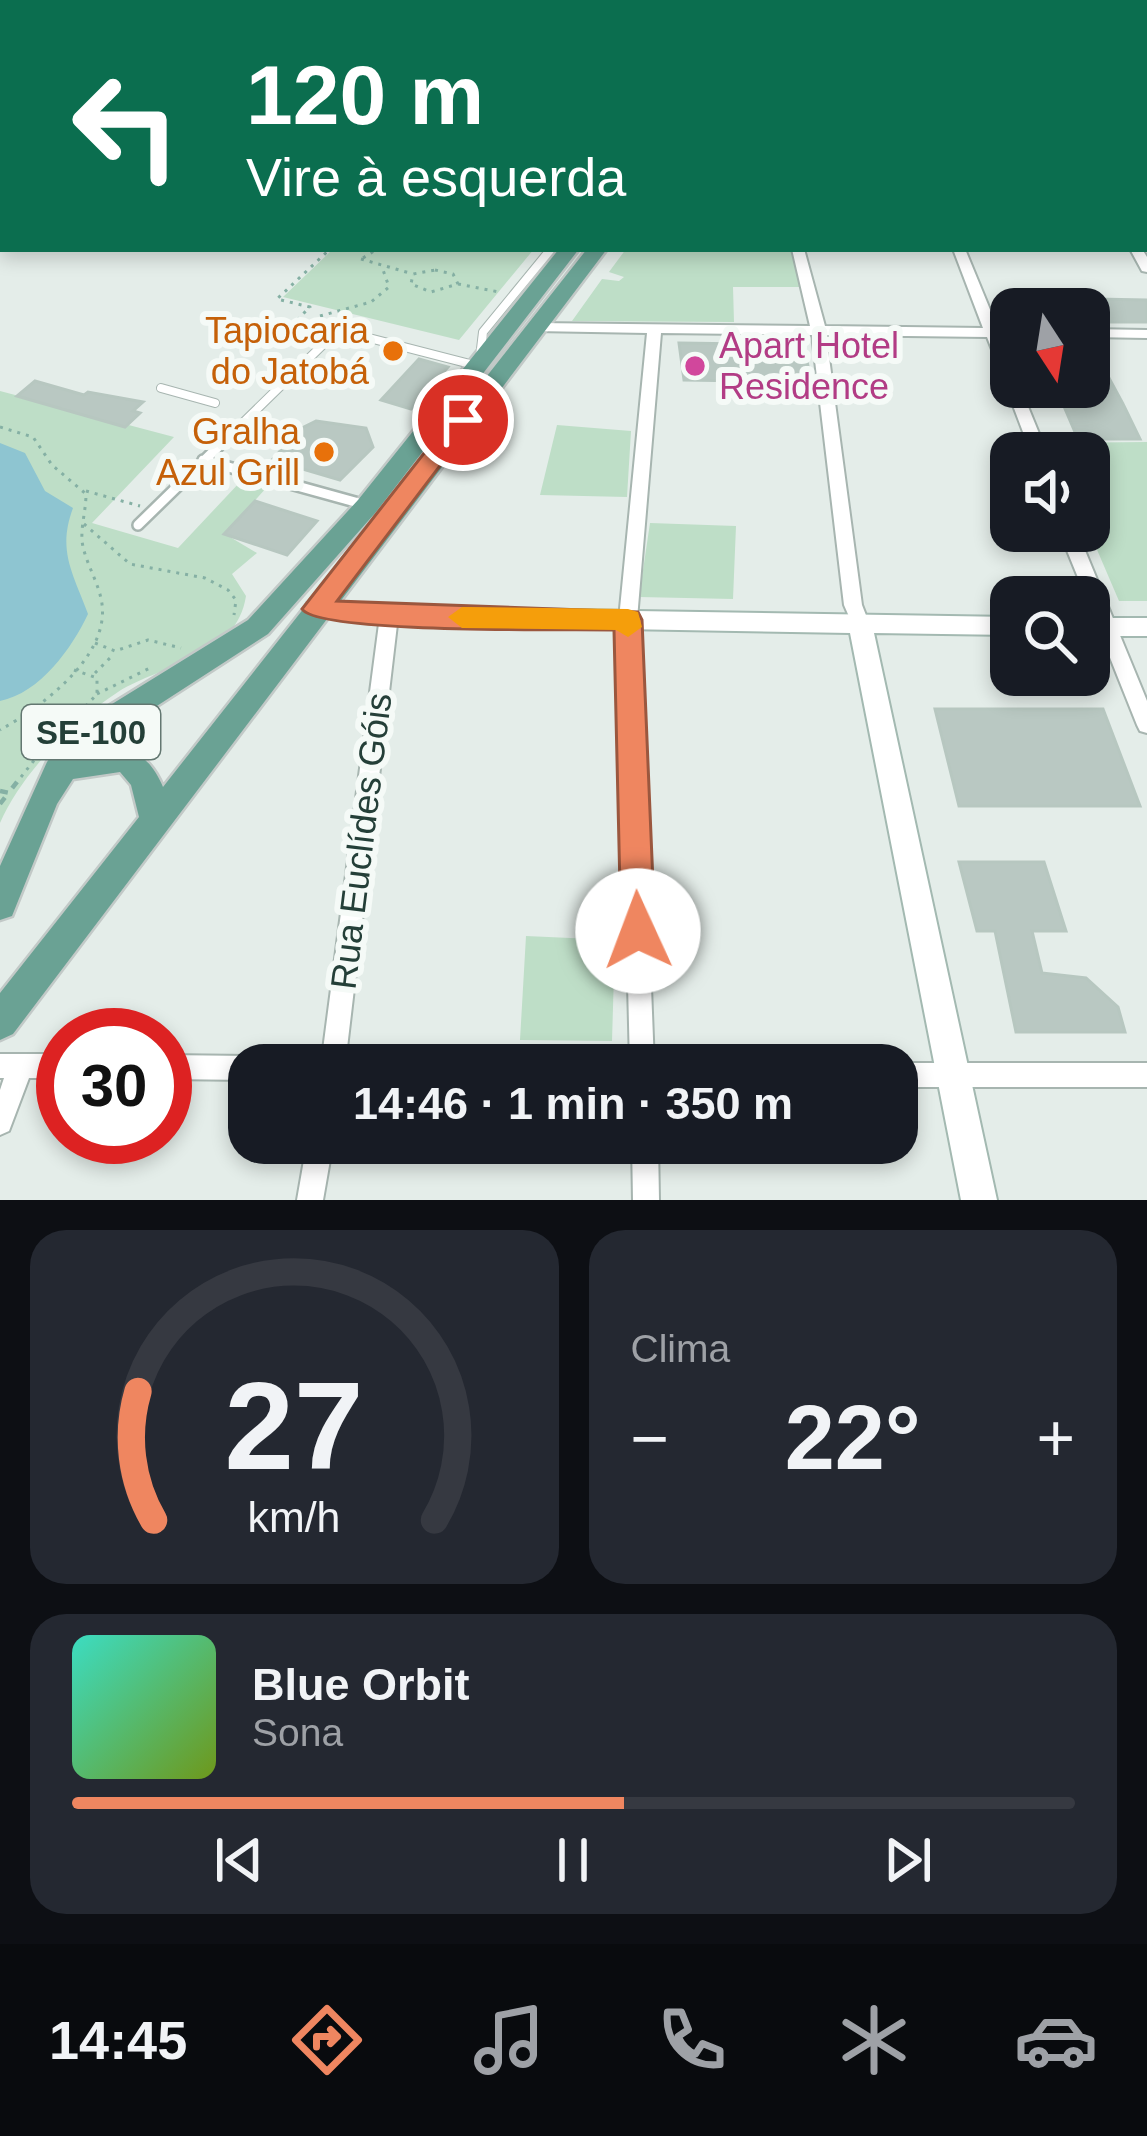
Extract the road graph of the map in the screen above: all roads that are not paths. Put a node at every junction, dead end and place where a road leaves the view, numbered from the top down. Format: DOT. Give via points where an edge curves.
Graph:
graph roads {
  1 [pos="595,252"];
  2 [pos="799,252"];
  3 [pos="960,252"];
  4 [pos="556,253"];
  5 [pos="990,326"];
  6 [pos="535,327"];
  7 [pos="654,330"];
  8 [pos="819,332"];
  9 [pos="990,333"];
  10 [pos="1110,333"];
  11 [pos="1147,334"];
  12 [pos="479,364"];
  13 [pos="161,388"];
  14 [pos="215,404"];
  15 [pos="203,460"];
  16 [pos="367,506"];
  17 [pos="138,525"];
  18 [pos="316,609"];
  19 [pos="389,616"];
  20 [pos="628,620"];
  21 [pos="860,623"];
  22 [pos="990,626"];
  23 [pos="1110,627"];
  24 [pos="1147,627"];
  25 [pos="1110,652"];
  26 [pos="1147,725"];
  27 [pos="58,771"];
  28 [pos="156,825"];
  29 [pos="0,905"];
  30 [pos="0,1022"];
  31 [pos="336,1044"];
  32 [pos="641,1044"];
  33 [pos="11,1065"];
  34 [pos="192,1067"];
  35 [pos="228,1068"];
  36 [pos="952,1074"];
  37 [pos="918,1075"];
  38 [pos="1147,1076"];
  39 [pos="0,1122"];
  40 [pos="316,1164"];
  41 [pos="645,1164"];
  42 [pos="310,1200"];
  43 [pos="646,1200"];
  44 [pos="979,1200"];
  1 -- 6 [label="main road, SE-100"];
  2 -- 8 [label="street"];
  3 -- 5 [label="street"];
  4 -- 12 [label="main road, SE-100"];
  4 -- 12 [label="lane" via="483,332"];
  6 -- 7 [label="street"];
  6 -- 18 [label="main road, SE-100"];
  7 -- 8 [label="street"];
  7 -- 20 [label="street"];
  8 -- 9 [label="street"];
  8 -- 21 [label="street"];
  10 -- 11 [label="street"];
  12 -- 15 [label="lane" via="338,330"];
  12 -- 16 [label="main road, SE-100"];
  13 -- 14 [label="lane"];
  15 -- 16 [label="lane"];
  15 -- 17 [label="lane"];
  16 -- 27 [label="main road, SE-100" via="258,627 69,729"];
  18 -- 19 [label="street"];
  18 -- 28 [label="main road, SE-100"];
  19 -- 20 [label="street"];
  19 -- 31 [label="street, Rua Euclídes Góis"];
  20 -- 21 [label="street"];
  20 -- 32 [label="street"];
  21 -- 22 [label="street"];
  21 -- 36 [label="street"];
  23 -- 24 [label="street"];
  25 -- 26 [label="street"];
  27 -- 28 [label="main road" via="103,760 136,765 146,774"];
  27 -- 29 [label="main road, SE-100"];
  28 -- 30 [label="main road, SE-100"];
  33 -- 39 [label="street"];
  34 -- 35 [label="street"];
  36 -- 37 [label="street"];
  36 -- 38 [label="street"];
  36 -- 44 [label="street"];
  40 -- 42 [label="street"];
  41 -- 43 [label="street"];
}
